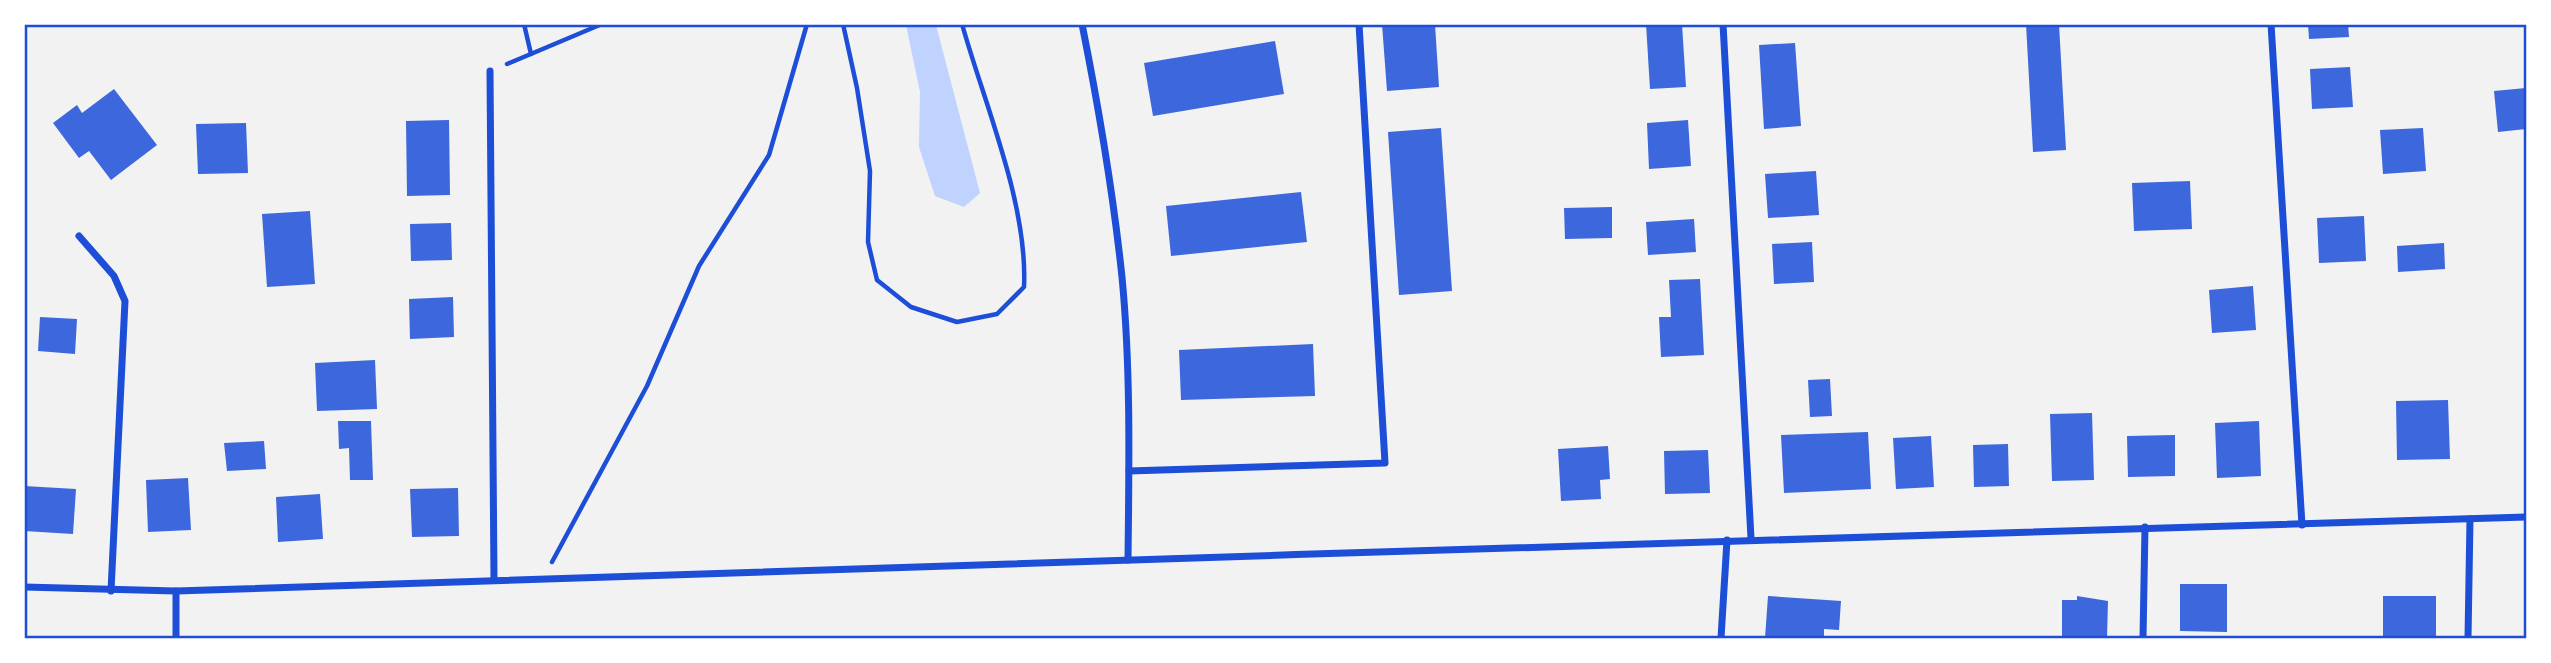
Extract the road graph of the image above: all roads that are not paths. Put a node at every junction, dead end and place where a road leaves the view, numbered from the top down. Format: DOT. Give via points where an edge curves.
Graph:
graph roads {
  1 [pos="1082,24"];
  2 [pos="1359,24"];
  3 [pos="1723,24"];
  4 [pos="2271,24"];
  5 [pos="490,71"];
  6 [pos="79,236"];
  7 [pos="1129,471"];
  8 [pos="2526,517"];
  9 [pos="2470,519"];
  10 [pos="2302,525"];
  11 [pos="2145,527"];
  12 [pos="1751,538"];
  13 [pos="1727,540"];
  14 [pos="1128,560"];
  15 [pos="494,580"];
  16 [pos="24,587"];
  17 [pos="111,591"];
  18 [pos="176,591"];
  19 [pos="176,639"];
  20 [pos="1721,639"];
  21 [pos="2143,639"];
  22 [pos="2468,639"];
  1 -- 7 [label="street" via="1106,145 1122,279"];
  2 -- 7 [label="street" via="1385,463"];
  3 -- 12 [label="street"];
  4 -- 10 [label="street"];
  5 -- 15 [label="street"];
  6 -- 17 [label="street" via="114,276 125,302"];
  7 -- 14 [label="street"];
  8 -- 9 [label="street"];
  9 -- 10 [label="street"];
  9 -- 22 [label="street"];
  10 -- 11 [label="street"];
  11 -- 12 [label="street"];
  11 -- 21 [label="street"];
  12 -- 13 [label="street"];
  13 -- 14 [label="street"];
  13 -- 20 [label="street"];
  14 -- 15 [label="street"];
  15 -- 18 [label="street"];
  16 -- 17 [label="street"];
  17 -- 18 [label="street"];
  18 -- 19 [label="street"];
}
